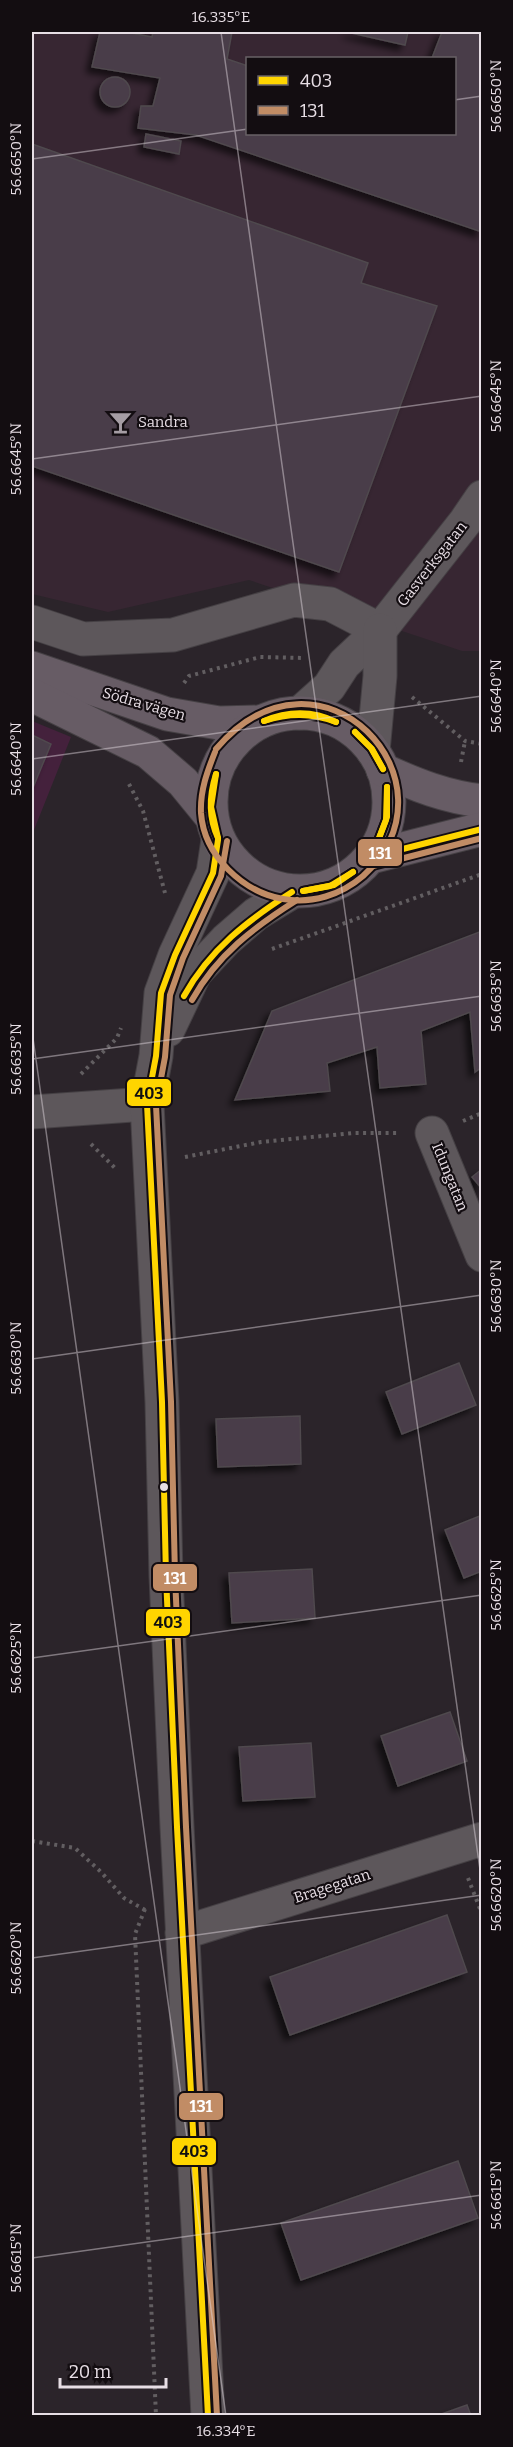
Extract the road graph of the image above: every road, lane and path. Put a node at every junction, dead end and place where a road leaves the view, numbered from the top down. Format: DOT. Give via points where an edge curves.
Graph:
graph roads {
  1 [pos="482,497"];
  2 [pos="32,622"];
  3 [pos="380,630"];
  4 [pos="32,668"];
  5 [pos="32,695"];
  6 [pos="300,713"];
  7 [pos="260,722"];
  8 [pos="378,760"];
  9 [pos="482,801"];
  10 [pos="214,827"];
  11 [pos="482,829"];
  12 [pos="371,857"];
  13 [pos="292,892"];
  14 [pos="156,1056"];
  15 [pos="147,1104"];
  16 [pos="76,1110"];
  17 [pos="32,1112"];
  18 [pos="482,1113"];
  19 [pos="432,1133"];
  20 [pos="151,1182"];
  21 [pos="482,1255"];
  22 [pos="482,1839"];
  23 [pos="32,1841"];
  24 [pos="146,1900"];
  25 [pos="145,1910"];
  26 [pos="182,1933"];
  27 [pos="156,2415"];
  28 [pos="208,2415"];
  1 -- 3 [label="street, Gasverksgatan"];
  2 -- 3 [label="street" via="83,639 173,635 294,600 330,604"];
  3 -- 6 [label="street, Gasverksgatan"];
  3 -- 8 [label="street"];
  4 -- 7 [label="main road, Södra vägen" via="167,714 219,723"];
  5 -- 10 [label="main road" via="148,752 183,782"];
  6 -- 7 [label="main road"];
  6 -- 8 [label="main road" via="340,722 358,734"];
  7 -- 10 [label="main road" via="240,736 216,770 211,793"];
  8 -- 9 [label="main road" via="419,787"];
  8 -- 12 [label="main road" via="389,805 386,828"];
  10 -- 13 [label="main road" via="228,857 241,870 264,885"];
  10 -- 14 [label="street" via="213,873 162,993"];
  11 -- 12 [label="main road"];
  12 -- 13 [label="main road" via="340,882 314,891"];
  13 -- 14 [label="street" via="256,914 195,974"];
  14 -- 15 [label="street"];
  15 -- 16 [label="street"];
  15 -- 20 [label="street"];
  16 -- 17 [label="street"];
  16 -- 20 [label="path" via="77,1130 119,1173 121,1181"];
  18 -- 19 [label="path"];
  19 -- 20 [label="path" via="353,1133 261,1142 178,1159 178,1181"];
  19 -- 21 [label="street, Idungatan"];
  20 -- 26 [label="street"];
  22 -- 26 [label="street, Bragegatan"];
  23 -- 25 [label="path" via="75,1848 124,1898"];
  24 -- 25 [label="path"];
  25 -- 27 [label="path" via="135,1934"];
  26 -- 28 [label="street"];
}
